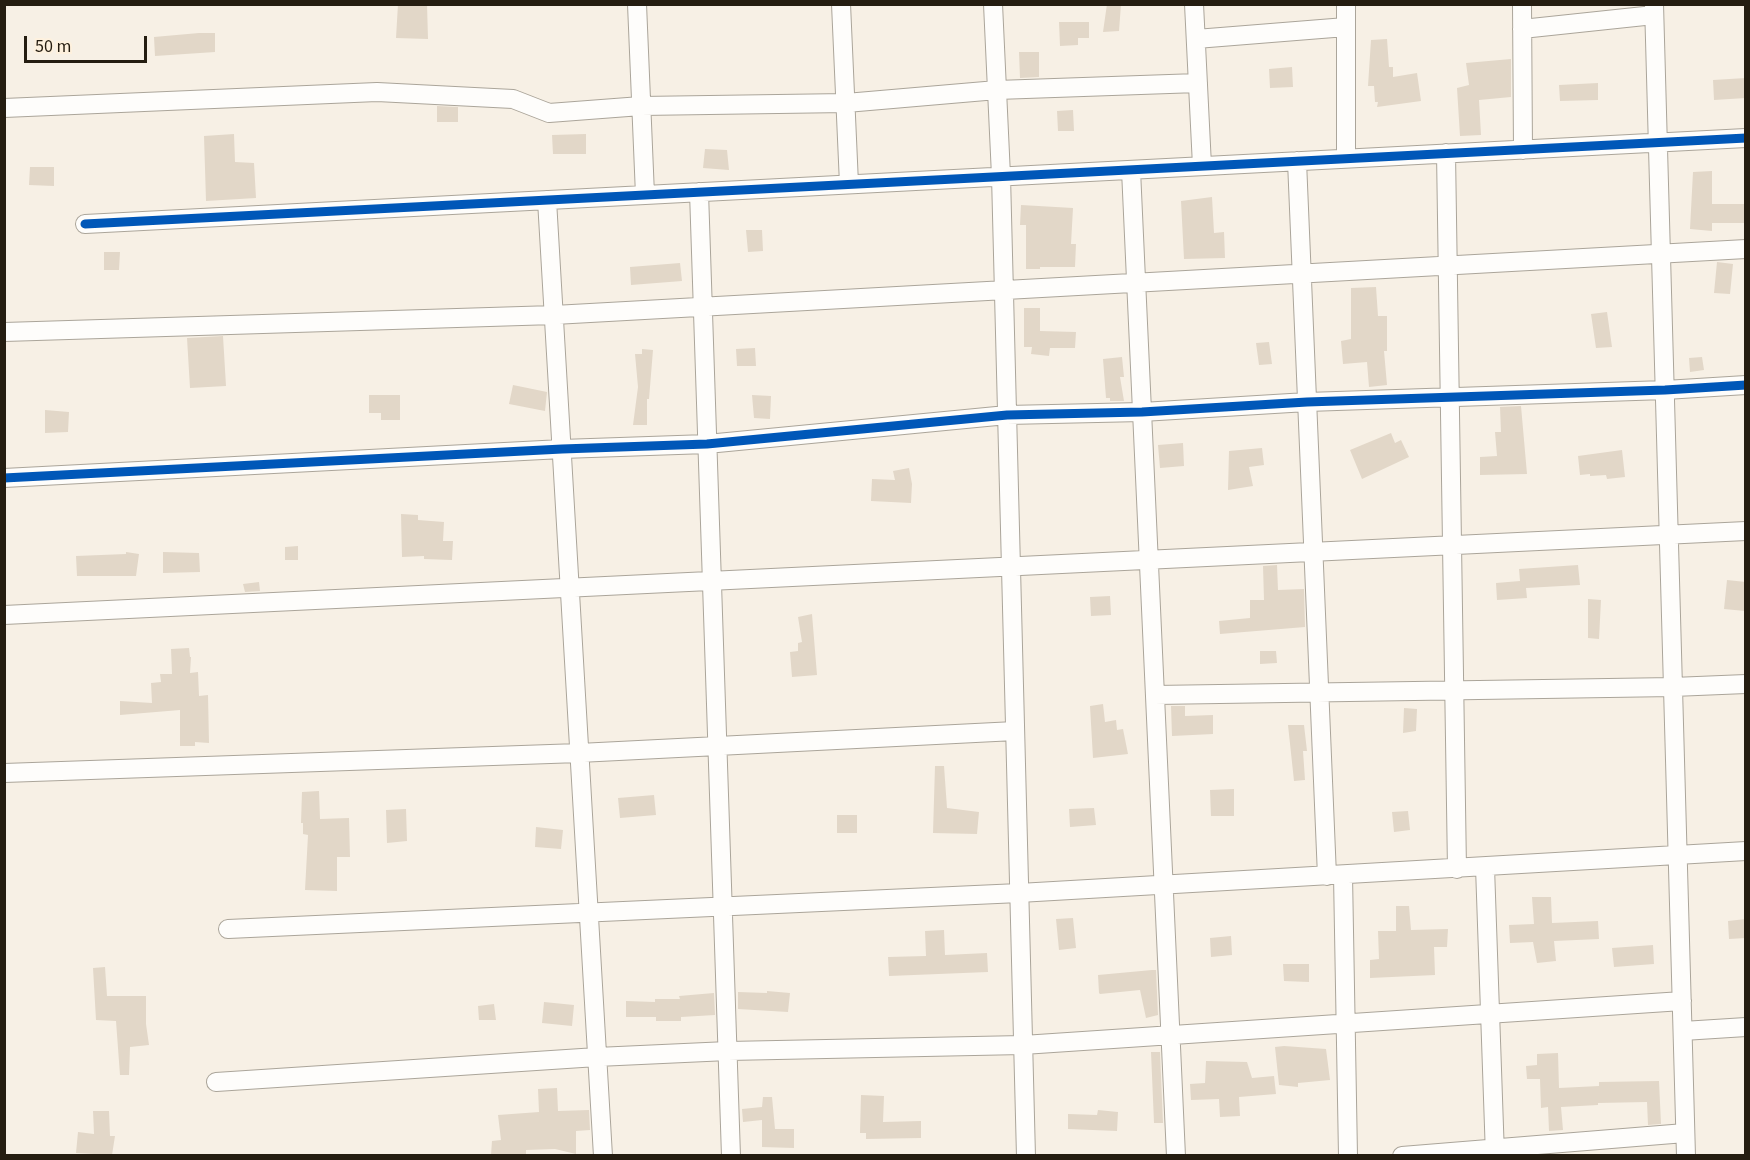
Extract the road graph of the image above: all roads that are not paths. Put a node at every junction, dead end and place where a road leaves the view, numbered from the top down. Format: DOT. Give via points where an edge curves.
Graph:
graph roads {
  1 [pos="637,4"];
  2 [pos="841,4"];
  3 [pos="993,4"];
  4 [pos="1194,4"];
  5 [pos="1346,4"];
  6 [pos="1522,4"];
  7 [pos="1654,10"];
  8 [pos="1346,27"];
  9 [pos="1522,29"];
  10 [pos="1196,39"];
  11 [pos="1198,83"];
  12 [pos="997,90"];
  13 [pos="846,103"];
  14 [pos="641,106"];
  15 [pos="4,108"];
  16 [pos="1746,138"];
  17 [pos="1658,143"];
  18 [pos="1523,150"];
  19 [pos="1446,153"];
  20 [pos="1346,158"];
  21 [pos="1298,161"];
  22 [pos="1202,166"];
  23 [pos="1131,170"];
  24 [pos="1001,177"];
  25 [pos="849,184"];
  26 [pos="699,192"];
  27 [pos="645,195"];
  28 [pos="548,200"];
  29 [pos="85,224"];
  30 [pos="1746,249"];
  31 [pos="1661,254"];
  32 [pos="1447,265"];
  33 [pos="1302,273"];
  34 [pos="1137,281"];
  35 [pos="1004,290"];
  36 [pos="703,306"];
  37 [pos="554,315"];
  38 [pos="4,332"];
  39 [pos="1746,385"];
  40 [pos="1665,390"];
  41 [pos="1449,397"];
  42 [pos="1307,402"];
  43 [pos="1142,412"];
  44 [pos="1007,415"];
  45 [pos="707,444"];
  46 [pos="562,449"];
  47 [pos="4,478"];
  48 [pos="1746,531"];
  49 [pos="1669,534"];
  50 [pos="1452,544"];
  51 [pos="1314,551"];
  52 [pos="1149,559"];
  53 [pos="1011,566"];
  54 [pos="712,580"];
  55 [pos="570,587"];
  56 [pos="4,615"];
  57 [pos="1746,684"];
  58 [pos="1673,687"];
  59 [pos="1454,690"];
  60 [pos="1320,692"];
  61 [pos="1155,695"];
  62 [pos="1015,731"];
  63 [pos="718,747"];
  64 [pos="579,753"];
  65 [pos="4,773"];
  66 [pos="1746,851"];
  67 [pos="1678,856"];
  68 [pos="1485,867"];
  69 [pos="1457,869"];
  70 [pos="1335,876"];
  71 [pos="1164,885"];
  72 [pos="1019,893"];
  73 [pos="724,906"];
  74 [pos="588,912"];
  75 [pos="228,929"];
  76 [pos="1682,1001"];
  77 [pos="1490,1014"];
  78 [pos="1345,1024"];
  79 [pos="1746,1027"];
  80 [pos="1683,1031"];
  81 [pos="1171,1035"];
  82 [pos="1023,1045"];
  83 [pos="728,1051"];
  84 [pos="597,1057"];
  85 [pos="216,1082"];
  86 [pos="1685,1133"];
  87 [pos="1495,1152"];
  88 [pos="603,1155"];
  89 [pos="731,1155"];
  90 [pos="1026,1155"];
  91 [pos="1176,1155"];
  92 [pos="1348,1155"];
  93 [pos="1402,1155"];
  94 [pos="1686,1155"];
  1 -- 14 [label="street"];
  2 -- 13 [label="street"];
  3 -- 12 [label="street"];
  4 -- 10 [label="street"];
  5 -- 8 [label="street"];
  6 -- 9 [label="street"];
  7 -- 9 [label="street"];
  7 -- 17 [label="street"];
  8 -- 10 [label="street"];
  8 -- 20 [label="street"];
  9 -- 18 [label="street"];
  10 -- 11 [label="street"];
  11 -- 12 [label="street"];
  11 -- 22 [label="street"];
  12 -- 13 [label="street"];
  12 -- 24 [label="street"];
  13 -- 14 [label="street"];
  13 -- 25 [label="street"];
  14 -- 15 [label="street" via="549,113 513,99 377,92"];
  14 -- 27 [label="street"];
  16 -- 17 [label="street"];
  17 -- 18 [label="street"];
  17 -- 31 [label="street"];
  18 -- 19 [label="street"];
  19 -- 20 [label="street"];
  19 -- 32 [label="street"];
  20 -- 21 [label="street"];
  21 -- 22 [label="street"];
  21 -- 33 [label="street"];
  22 -- 23 [label="street"];
  23 -- 24 [label="street"];
  23 -- 34 [label="street"];
  24 -- 25 [label="street"];
  24 -- 35 [label="street"];
  25 -- 26 [label="street"];
  26 -- 27 [label="street"];
  26 -- 36 [label="street"];
  27 -- 28 [label="street"];
  28 -- 29 [label="street"];
  28 -- 37 [label="street"];
  30 -- 31 [label="street"];
  31 -- 32 [label="street"];
  31 -- 40 [label="street"];
  32 -- 33 [label="street"];
  32 -- 41 [label="street"];
  33 -- 34 [label="street"];
  33 -- 42 [label="street"];
  34 -- 35 [label="street"];
  34 -- 43 [label="street"];
  35 -- 36 [label="street"];
  35 -- 44 [label="street"];
  36 -- 37 [label="street"];
  36 -- 45 [label="street"];
  37 -- 38 [label="street"];
  37 -- 46 [label="street"];
  39 -- 40 [label="street"];
  40 -- 41 [label="street"];
  40 -- 49 [label="street"];
  41 -- 42 [label="street"];
  41 -- 50 [label="street"];
  42 -- 43 [label="street"];
  42 -- 51 [label="street"];
  43 -- 44 [label="street"];
  43 -- 52 [label="street"];
  44 -- 45 [label="street"];
  44 -- 53 [label="street"];
  45 -- 46 [label="street"];
  45 -- 54 [label="street"];
  46 -- 47 [label="street"];
  46 -- 55 [label="street"];
  48 -- 49 [label="street"];
  49 -- 50 [label="street"];
  49 -- 58 [label="street"];
  50 -- 51 [label="street"];
  50 -- 59 [label="street"];
  51 -- 52 [label="street"];
  51 -- 60 [label="street"];
  52 -- 53 [label="street"];
  52 -- 61 [label="street"];
  53 -- 54 [label="street"];
  53 -- 62 [label="street"];
  54 -- 55 [label="street"];
  54 -- 63 [label="street"];
  55 -- 56 [label="street"];
  55 -- 64 [label="street"];
  57 -- 58 [label="street"];
  58 -- 59 [label="street"];
  58 -- 67 [label="street"];
  59 -- 60 [label="street"];
  59 -- 69 [label="street"];
  60 -- 61 [label="street"];
  60 -- 70 [label="street"];
  61 -- 71 [label="street"];
  62 -- 63 [label="street"];
  62 -- 72 [label="street"];
  63 -- 64 [label="street"];
  63 -- 73 [label="street"];
  64 -- 65 [label="street"];
  64 -- 74 [label="street"];
  66 -- 67 [label="street"];
  67 -- 68 [label="street"];
  67 -- 76 [label="street"];
  68 -- 69 [label="street"];
  68 -- 77 [label="street"];
  69 -- 70 [label="street"];
  70 -- 71 [label="street"];
  70 -- 78 [label="street"];
  71 -- 72 [label="street"];
  71 -- 81 [label="street"];
  72 -- 73 [label="street"];
  72 -- 82 [label="street"];
  73 -- 74 [label="street"];
  73 -- 83 [label="street"];
  74 -- 75 [label="street"];
  74 -- 84 [label="street"];
  76 -- 77 [label="street"];
  76 -- 80 [label="street"];
  77 -- 78 [label="street"];
  77 -- 87 [label="street"];
  78 -- 81 [label="street"];
  78 -- 92 [label="street"];
  79 -- 80 [label="street"];
  80 -- 86 [label="street"];
  81 -- 82 [label="street"];
  81 -- 91 [label="street"];
  82 -- 83 [label="street"];
  82 -- 90 [label="street"];
  83 -- 84 [label="street"];
  83 -- 89 [label="street"];
  84 -- 85 [label="street"];
  84 -- 88 [label="street"];
  86 -- 87 [label="street"];
  86 -- 94 [label="street"];
  87 -- 93 [label="street"];
}
